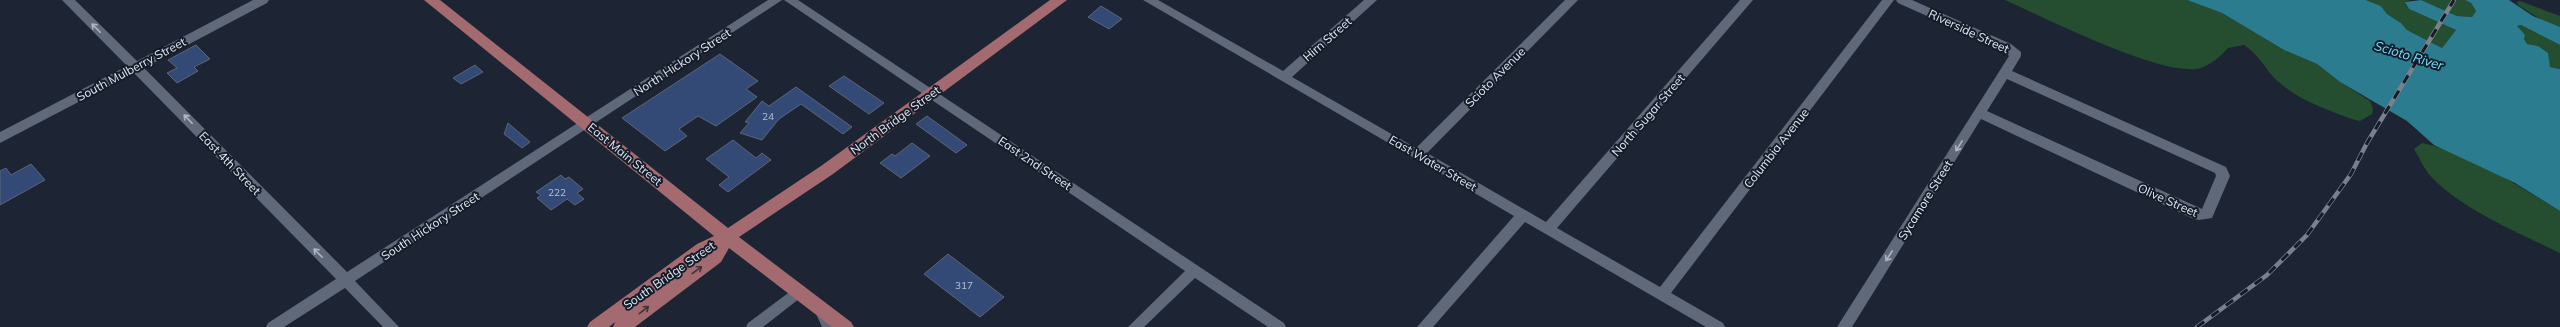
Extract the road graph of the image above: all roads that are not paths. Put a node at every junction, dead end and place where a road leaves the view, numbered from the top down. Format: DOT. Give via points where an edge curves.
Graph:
graph roads {
  1 [pos="68,0"];
  2 [pos="263,0"];
  3 [pos="431,0"];
  4 [pos="776,0"];
  5 [pos="790,0"];
  6 [pos="1060,0"];
  7 [pos="1149,0"];
  8 [pos="1371,0"];
  9 [pos="1572,0"];
  10 [pos="1747,0"];
  11 [pos="1888,0"];
  12 [pos="1902,0"];
  13 [pos="135,67"];
  14 [pos="2005,74"];
  15 [pos="1284,77"];
  16 [pos="931,93"];
  17 [pos="1979,113"];
  18 [pos="587,124"];
  19 [pos="0,138"];
  20 [pos="1418,154"];
  21 [pos="1523,215"];
  22 [pos="1548,229"];
  23 [pos="727,237"];
  24 [pos="1195,270"];
  25 [pos="346,280"];
  26 [pos="799,291"];
  27 [pos="1662,295"];
  28 [pos="820,307"];
  29 [pos="273,327"];
  30 [pos="392,327"];
  31 [pos="596,327"];
  32 [pos="622,327"];
  33 [pos="753,327"];
  34 [pos="829,327"];
  35 [pos="845,327"];
  36 [pos="1135,327"];
  37 [pos="1279,327"];
  38 [pos="1424,327"];
  39 [pos="1718,327"];
  40 [pos="1844,327"];
  13 -- 1 [label="street, East 4th Street, one-way"];
  2 -- 13 [label="street, South Mulberry Street"];
  3 -- 18 [label="main road, East Main Street"];
  4 -- 18 [label="street, North Hickory Street"];
  5 -- 16 [label="street, East 2nd Street"];
  6 -- 16 [label="main road, North Bridge Street"];
  7 -- 15 [label="street, East Water Street"];
  8 -- 15 [label="street, Hirn Street"];
  9 -- 20 [label="street, Scioto Avenue"];
  10 -- 22 [label="street, North Sugar Street"];
  11 -- 27 [label="street, Columbia Avenue"];
  12 -- 14 [label="street, Riverside Street" via="2012,49 2015,56"];
  13 -- 19 [label="street, South Mulberry Street"];
  25 -- 13 [label="street, East 4th Street, one-way"];
  14 -- 17 [label="street, Sycamore Street"];
  14 -- 17 [label="street, Olive Street" via="2221,170 2223,176 2207,214 2199,214"];
  15 -- 20 [label="street, East Water Street"];
  16 -- 23 [label="main road, North Bridge Street" via="827,170"];
  16 -- 24 [label="street, East 2nd Street"];
  17 -- 40 [label="street, Sycamore Street, one-way"];
  18 -- 23 [label="main road, East Main Street"];
  18 -- 25 [label="street, South Hickory Street"];
  20 -- 21 [label="street, East Water Street"];
  21 -- 22 [label="street, East Water Street"];
  21 -- 38 [label="street"];
  22 -- 27 [label="street, East Water Street"];
  23 -- 26 [label="main road, East Main Street"];
  23 -- 31 [label="main road, South Bridge Street" via="703,249"];
  32 -- 23 [label="main road, South Bridge Street, one-way" via="715,257"];
  24 -- 36 [label="street"];
  24 -- 37 [label="street, East 2nd Street"];
  25 -- 29 [label="street, South Hickory Street"];
  25 -- 30 [label="street, East 4th Street"];
  26 -- 28 [label="main road, East Main Street"];
  26 -- 33 [label="street"];
  27 -- 39 [label="street, East Water Street"];
  28 -- 34 [label="street, East Main Street"];
  28 -- 35 [label="main road, East Main Street"];
}
